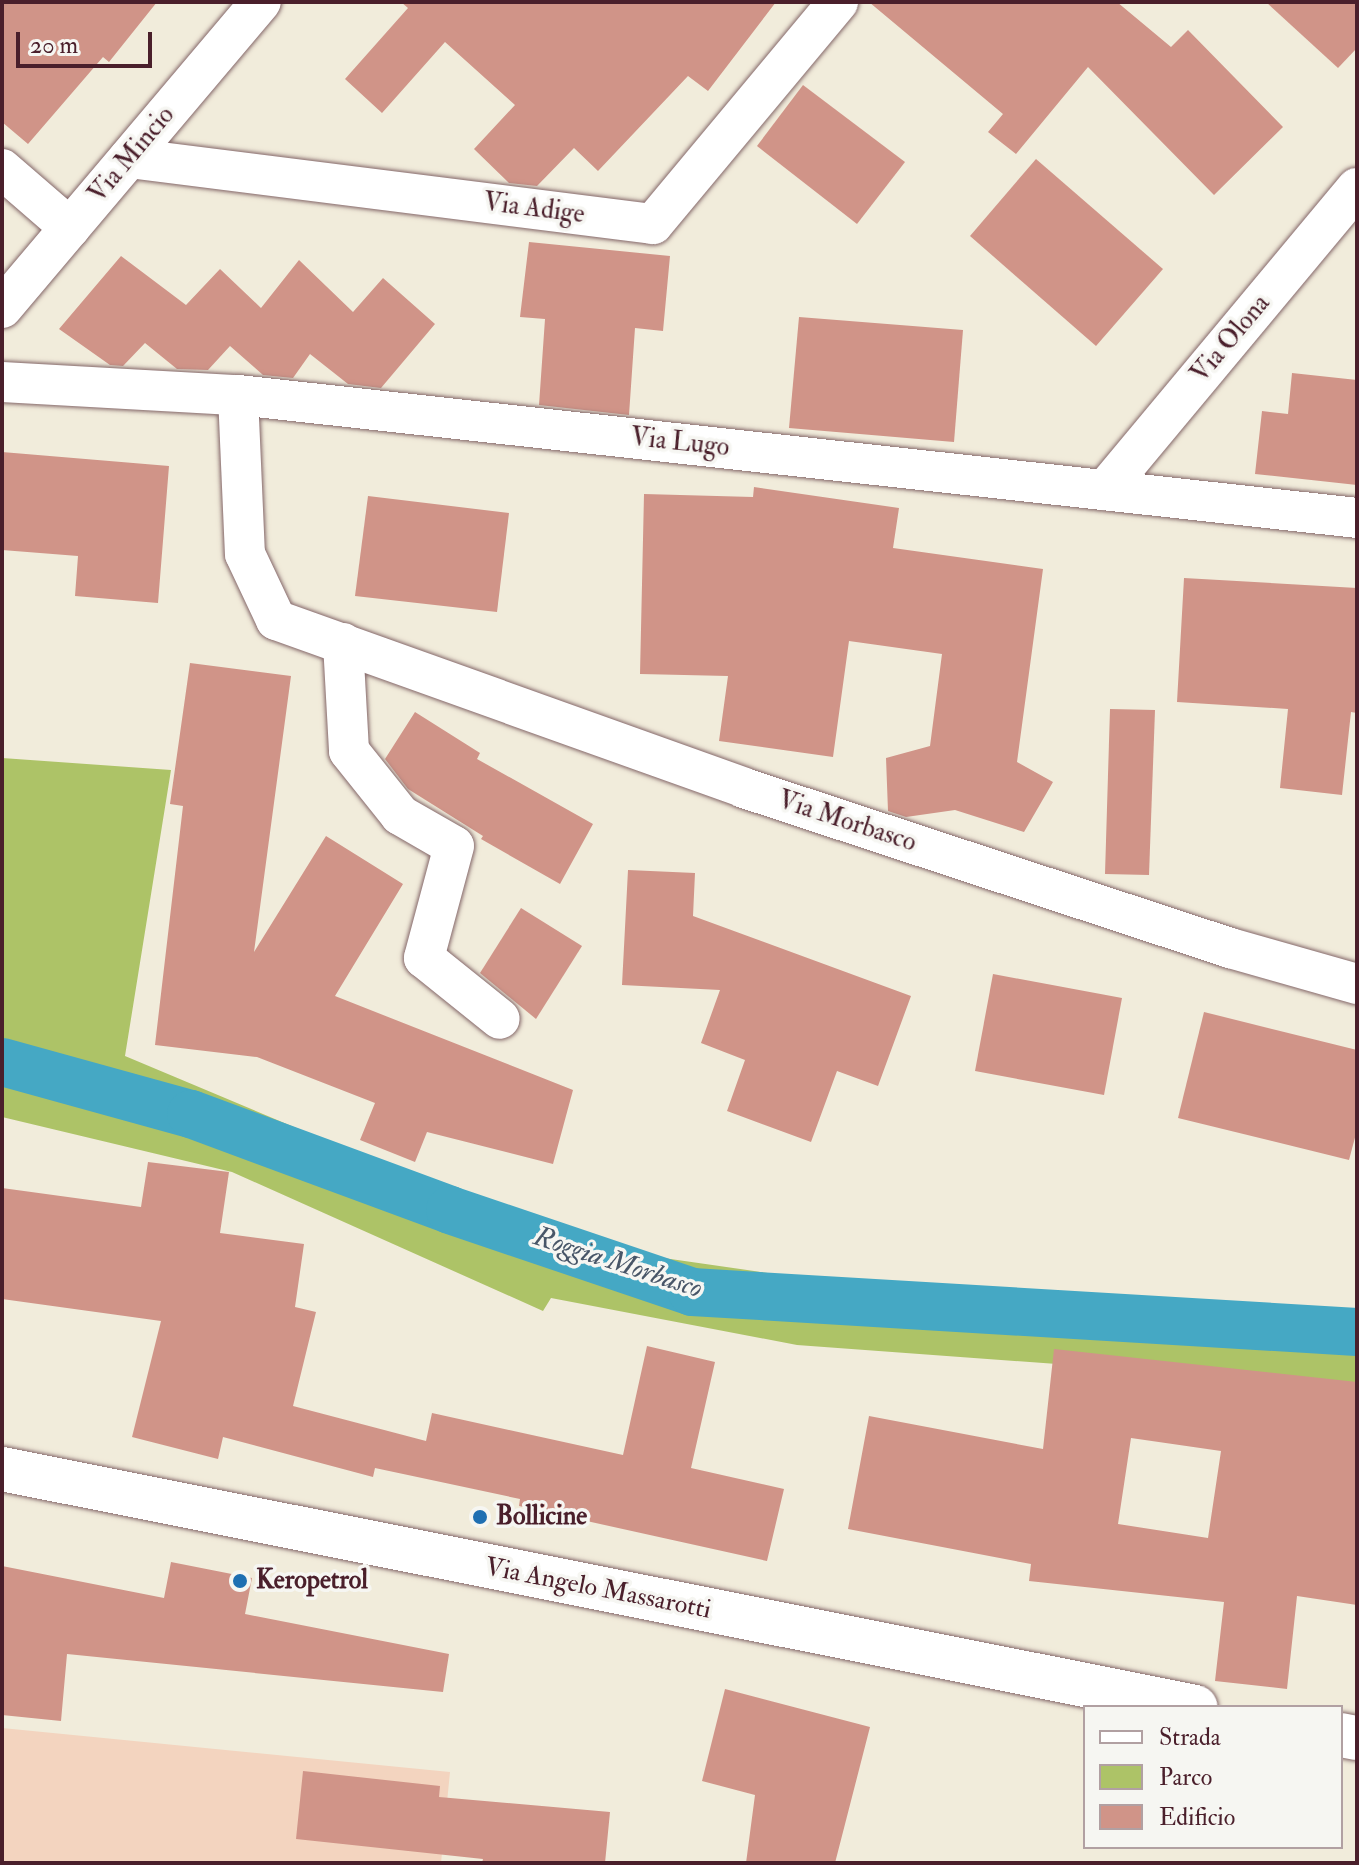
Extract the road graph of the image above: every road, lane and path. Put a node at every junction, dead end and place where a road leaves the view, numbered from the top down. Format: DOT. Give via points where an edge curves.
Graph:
graph roads {
  1 [pos="261,2"];
  2 [pos="838,2"];
  3 [pos="129,158"];
  4 [pos="2,169"];
  5 [pos="1357,188"];
  6 [pos="70,228"];
  7 [pos="2,308"];
  8 [pos="2,382"];
  9 [pos="238,395"];
  10 [pos="1105,490"];
  11 [pos="1357,518"];
  12 [pos="343,643"];
  13 [pos="1357,984"];
  14 [pos="500,1019"];
  15 [pos="2,1469"];
  16 [pos="1185,1705"];
  1 -- 3 [label="street, Via Mincio"];
  2 -- 3 [label="street, Via Adige" via="653,224"];
  3 -- 6 [label="street, Via Mincio"];
  4 -- 6 [label="street"];
  5 -- 10 [label="street, Via Olona"];
  6 -- 7 [label="street, Via Mincio"];
  8 -- 9 [label="street, Via Lugo"];
  9 -- 10 [label="street, Via Lugo"];
  9 -- 12 [label="street, Via Morbasco" via="245,554 276,620"];
  10 -- 11 [label="street, Via Lugo"];
  12 -- 13 [label="street, Via Morbasco" via="744,788 1230,948"];
  12 -- 14 [label="street" via="349,751 400,815 454,846 424,958"];
  15 -- 16 [label="street, Via Angelo Massarotti"];
}
